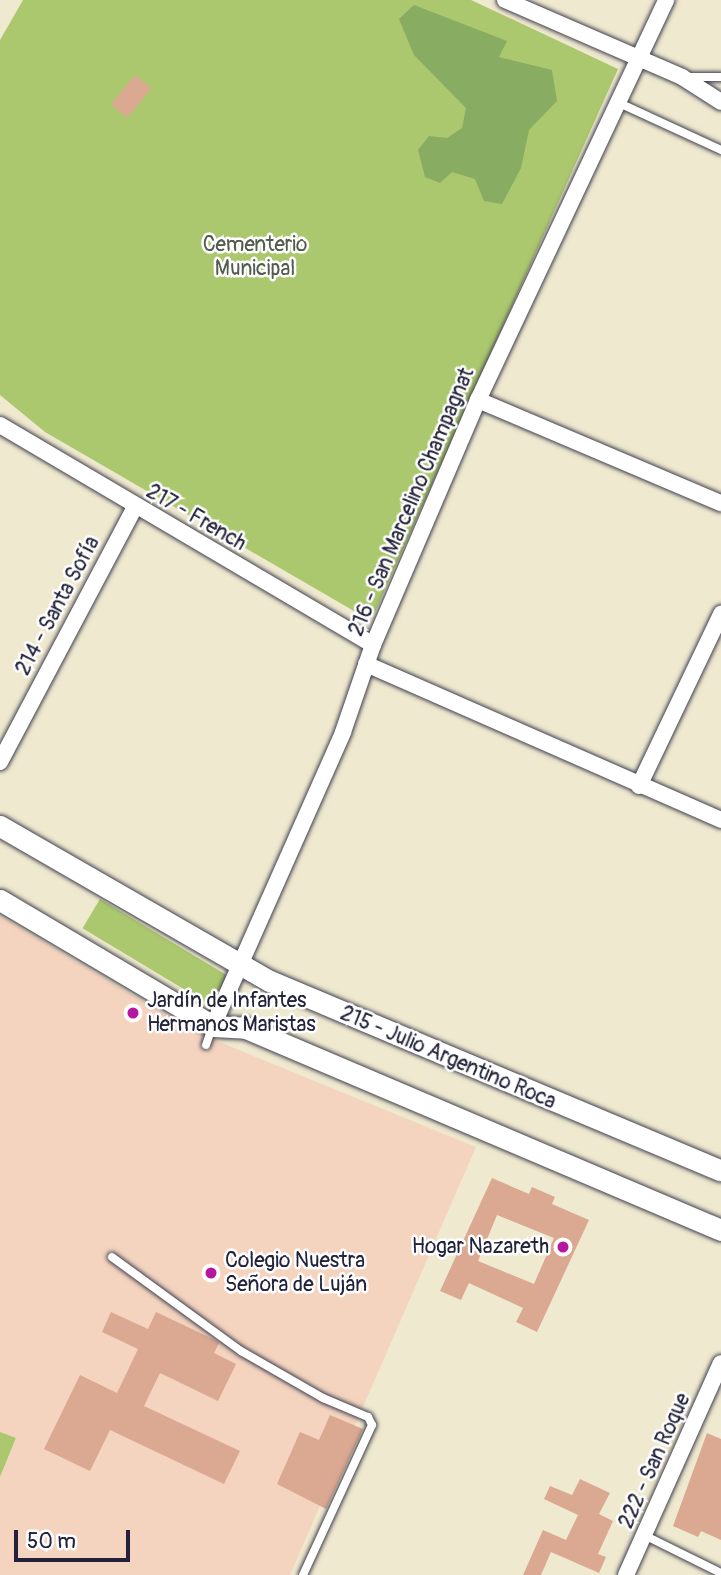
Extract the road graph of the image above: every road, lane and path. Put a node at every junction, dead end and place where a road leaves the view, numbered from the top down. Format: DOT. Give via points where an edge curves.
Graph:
graph roads {
  1 [pos="505,0"];
  2 [pos="666,0"];
  3 [pos="638,59"];
  4 [pos="721,77"];
  5 [pos="682,78"];
  6 [pos="617,102"];
  7 [pos="721,102"];
  8 [pos="721,149"];
  9 [pos="478,400"];
  10 [pos="0,425"];
  11 [pos="721,503"];
  12 [pos="135,507"];
  13 [pos="721,614"];
  14 [pos="373,645"];
  15 [pos="366,664"];
  16 [pos="0,762"];
  17 [pos="639,786"];
  18 [pos="721,820"];
  19 [pos="0,825"];
  20 [pos="0,900"];
  21 [pos="242,966"];
  22 [pos="209,1035"];
  23 [pos="721,1171"];
  24 [pos="721,1230"];
  25 [pos="112,1257"];
  26 [pos="721,1363"];
  27 [pos="644,1535"];
  28 [pos="721,1573"];
  29 [pos="303,1575"];
  30 [pos="626,1575"];
  1 -- 3 [label="street"];
  2 -- 3 [label="street, 216 - San Marcelino Champagnat"];
  3 -- 5 [label="street"];
  3 -- 6 [label="street, 216 - San Marcelino Champagnat"];
  4 -- 5 [label="lane"];
  5 -- 7 [label="street"];
  6 -- 8 [label="lane"];
  6 -- 9 [label="street, 216 - San Marcelino Champagnat"];
  9 -- 11 [label="street"];
  9 -- 14 [label="street, 216 - San Marcelino Champagnat"];
  10 -- 12 [label="street, 217 - French"];
  12 -- 14 [label="street, 217 - French"];
  12 -- 16 [label="street, 214 - Santa Sofía"];
  13 -- 17 [label="street"];
  14 -- 15 [label="street, 216 - San Marcelino Champagnat"];
  15 -- 17 [label="street"];
  15 -- 21 [label="street, 216 - San Marcelino Champagnat" via="343,732"];
  17 -- 18 [label="street"];
  19 -- 21 [label="street, 215 - Julio Argentino Roca"];
  20 -- 22 [label="street"];
  21 -- 22 [label="street, 216 - San Marcelino Champagnat"];
  21 -- 23 [label="street, 215 - Julio Argentino Roca" via="333,1010"];
  22 -- 24 [label="street" via="246,1028"];
  25 -- 29 [label="lane" via="241,1352 323,1398 368,1417 372,1425"];
  26 -- 27 [label="street, 222 - San Roque"];
  27 -- 28 [label="lane"];
  27 -- 30 [label="street, 222 - San Roque"];
}
